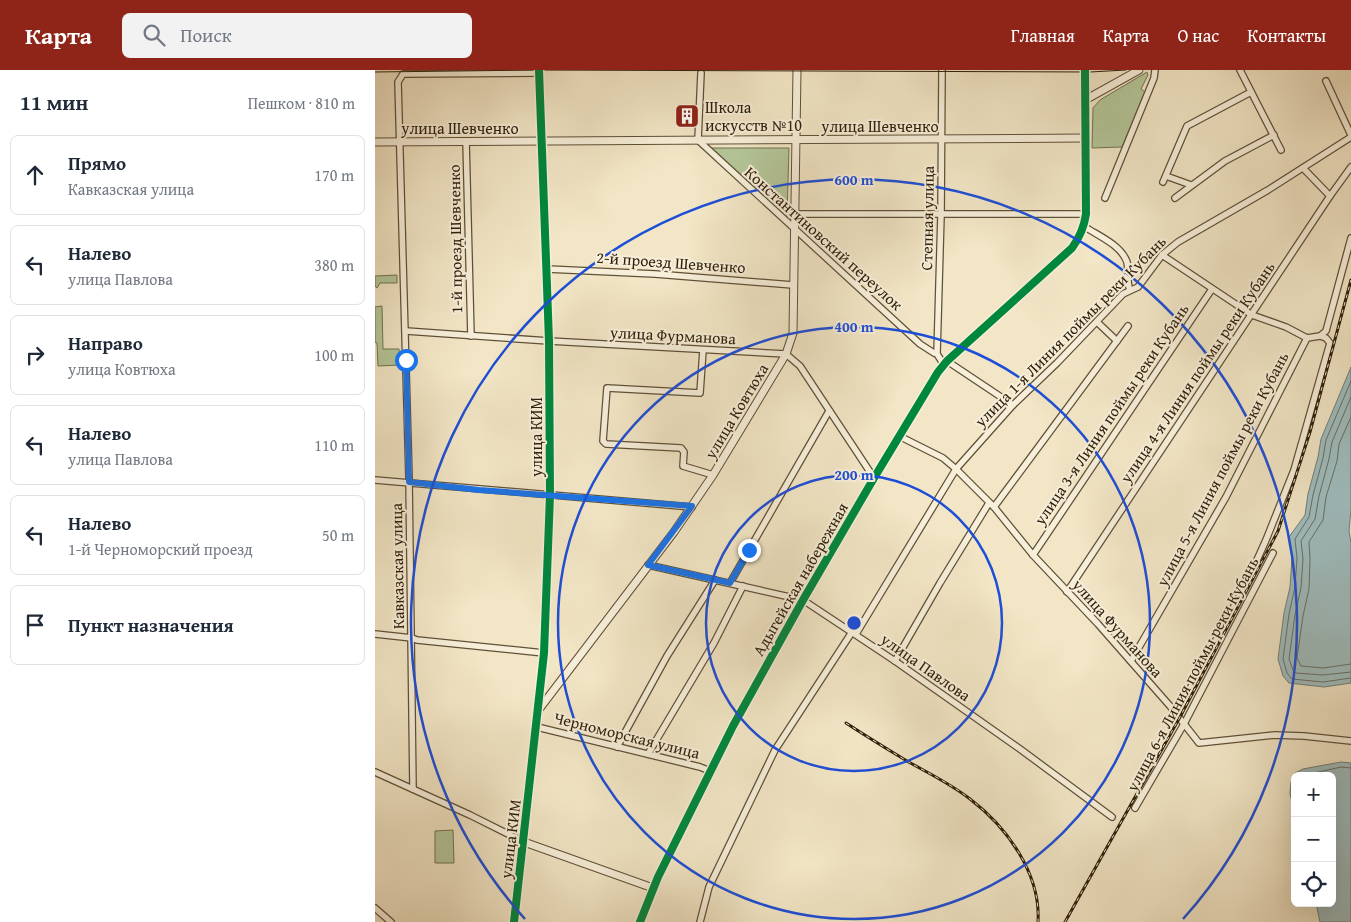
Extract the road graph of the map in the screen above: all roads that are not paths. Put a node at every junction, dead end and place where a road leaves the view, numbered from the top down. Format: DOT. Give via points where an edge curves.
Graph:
graph roads {
  1 [pos="797,70"];
  2 [pos="942,70"];
  3 [pos="1085,70"];
  4 [pos="1139,70"];
  5 [pos="1155,70"];
  6 [pos="1240,70"];
  7 [pos="539,72"];
  8 [pos="701,73"];
  9 [pos="1325,81"];
  10 [pos="1251,92"];
  11 [pos="1085,100"];
  12 [pos="1274,135"];
  13 [pos="1351,136"];
  14 [pos="1085,138"];
  15 [pos="698,140"];
  16 [pos="797,140"];
  17 [pos="941,140"];
  18 [pos="466,141"];
  19 [pos="375,142"];
  20 [pos="400,142"];
  21 [pos="542,142"];
  22 [pos="1281,150"];
  23 [pos="1351,167"];
  24 [pos="1303,168"];
  25 [pos="1191,185"];
  26 [pos="1330,196"];
  27 [pos="1105,198"];
  28 [pos="1175,198"];
  29 [pos="794,214"];
  30 [pos="1086,214"];
  31 [pos="941,215"];
  32 [pos="1085,227"];
  33 [pos="794,228"];
  34 [pos="1351,238"];
  35 [pos="1163,254"];
  36 [pos="547,269"];
  37 [pos="793,285"];
  38 [pos="1212,288"];
  39 [pos="1130,290"];
  40 [pos="1252,315"];
  41 [pos="1097,322"];
  42 [pos="1128,326"];
  43 [pos="406,332"];
  44 [pos="471,336"];
  45 [pos="1320,336"];
  46 [pos="1307,338"];
  47 [pos="549,341"];
  48 [pos="1117,341"];
  49 [pos="703,350"];
  50 [pos="934,353"];
  51 [pos="786,354"];
  52 [pos="945,363"];
  53 [pos="1013,405"];
  54 [pos="829,411"];
  55 [pos="899,436"];
  56 [pos="957,469"];
  57 [pos="713,475"];
  58 [pos="874,478"];
  59 [pos="375,480"];
  60 [pos="409,482"];
  61 [pos="550,495"];
  62 [pos="992,505"];
  63 [pos="692,506"];
  64 [pos="1273,553"];
  65 [pos="1033,555"];
  66 [pos="648,565"];
  67 [pos="715,580"];
  68 [pos="730,583"];
  69 [pos="743,586"];
  70 [pos="1067,592"];
  71 [pos="803,600"];
  72 [pos="854,633"];
  73 [pos="375,634"];
  74 [pos="412,638"];
  75 [pos="545,653"];
  76 [pos="895,661"];
  77 [pos="1131,661"];
  78 [pos="539,710"];
  79 [pos="1177,713"];
  80 [pos="1184,724"];
  81 [pos="537,727"];
  82 [pos="1351,742"];
  83 [pos="617,747"];
  84 [pos="648,754"];
  85 [pos="710,771"];
  86 [pos="375,772"];
  87 [pos="413,789"];
  88 [pos="1135,808"];
  89 [pos="1112,817"];
  90 [pos="524,842"];
  91 [pos="653,888"];
  92 [pos="375,908"];
  93 [pos="391,922"];
  94 [pos="514,922"];
  95 [pos="640,922"];
  96 [pos="700,922"];
  1 -- 16 [label="street, улица Ковтюха"];
  2 -- 17 [label="street, Степная улица"];
  3 -- 11 [label="street, Адыгейская набережная"];
  4 -- 11 [label="street"];
  5 -- 27 [label="street"];
  6 -- 10 [label="street"];
  7 -- 20 [label="street, Кавказская улица" via="403,74 398,82"];
  7 -- 21 [label="street, улица КИМ"];
  8 -- 15 [label="street"];
  9 -- 13 [label="street"];
  10 -- 12 [label="street"];
  10 -- 25 [label="street" via="1187,126 1165,179"];
  11 -- 14 [label="street, Адыгейская набережная"];
  12 -- 22 [label="street"];
  12 -- 25 [label="street" via="1225,161"];
  13 -- 24 [label="street, улица 1-я Линия поймы реки Кубань"];
  14 -- 17 [label="street, улица Шевченко"];
  14 -- 30 [label="street, Адыгейская набережная"];
  15 -- 16 [label="street, улица Шевченко"];
  15 -- 21 [label="street, улица Шевченко"];
  15 -- 33 [label="street, Константиновский переулок"];
  16 -- 17 [label="street, улица Шевченко"];
  16 -- 29 [label="street, улица Ковтюха"];
  17 -- 31 [label="street, Степная улица"];
  18 -- 20 [label="street, улица Шевченко"];
  18 -- 21 [label="street, улица Шевченко"];
  18 -- 44 [label="street, 1-й проезд Шевченко"];
  19 -- 20 [label="street, улица Шевченко"];
  20 -- 43 [label="street, Кавказская улица"];
  21 -- 36 [label="street, улица КИМ"];
  23 -- 26 [label="street, улица 4-я Линия поймы реки Кубань"];
  24 -- 26 [label="street"];
  24 -- 35 [label="street, улица 1-я Линия поймы реки Кубань"];
  25 -- 28 [label="street"];
  26 -- 40 [label="street, улица 4-я Линия поймы реки Кубань"];
  29 -- 31 [label="street"];
  29 -- 33 [label="street, улица Ковтюха"];
  30 -- 31 [label="street"];
  30 -- 32 [label="street, Адыгейская набережная"];
  31 -- 52 [label="street, Степная улица" via="937,354"];
  32 -- 39 [label="street" via="1117,247 1127,262"];
  32 -- 52 [label="street, Адыгейская набережная" via="1072,248"];
  33 -- 37 [label="street, улица Ковтюха"];
  33 -- 50 [label="street, Константиновский переулок" via="920,344"];
  34 -- 45 [label="street" via="1326,331"];
  35 -- 38 [label="street"];
  35 -- 39 [label="street, улица 1-я Линия поймы реки Кубань" via="1138,287"];
  36 -- 37 [label="street, 2-й проезд Шевченко"];
  36 -- 47 [label="street, улица КИМ"];
  37 -- 51 [label="street, улица Ковтюха" via="793,333"];
  38 -- 40 [label="street"];
  38 -- 65 [label="street, улица 3-я Линия поймы реки Кубань"];
  39 -- 41 [label="street, улица 1-я Линия поймы реки Кубань"];
  40 -- 46 [label="street"];
  40 -- 70 [label="street, улица 4-я Линия поймы реки Кубань"];
  41 -- 48 [label="street"];
  41 -- 53 [label="street, улица 1-я Линия поймы реки Кубань"];
  42 -- 48 [label="street"];
  43 -- 44 [label="street, улица Фурманова"];
  43 -- 60 [label="street, Кавказская улица"];
  44 -- 47 [label="street, улица Фурманова"];
  45 -- 46 [label="street"];
  45 -- 79 [label="street, улица 6-я Линия поймы реки Кубань" via="1330,343 1294,470 1247,580"];
  46 -- 77 [label="street, улица 5-я Линия поймы реки Кубань" via="1226,497"];
  47 -- 49 [label="street, улица Фурманова"];
  47 -- 61 [label="street, улица КИМ"];
  48 -- 62 [label="street"];
  49 -- 51 [label="street, улица Фурманова"];
  49 -- 57 [label="street" via="700,393 607,388 603,442 681,448 684,452 683,466"];
  51 -- 54 [label="street" via="800,366"];
  51 -- 57 [label="street, улица Ковтюха"];
  52 -- 53 [label="street"];
  52 -- 55 [label="street, Адыгейская набережная"];
  53 -- 56 [label="street, улица 1-я Линия поймы реки Кубань"];
  54 -- 58 [label="street"];
  54 -- 68 [label="street"];
  55 -- 56 [label="street, улица Фурманова" via="943,458"];
  55 -- 58 [label="street, Адыгейская набережная"];
  56 -- 62 [label="street, улица Фурманова"];
  56 -- 72 [label="street, улица 1-я Линия поймы реки Кубань"];
  57 -- 63 [label="street, улица Ковтюха"];
  58 -- 71 [label="street, Адыгейская набережная"];
  59 -- 60 [label="street"];
  60 -- 61 [label="street"];
  60 -- 74 [label="street, Кавказская улица"];
  61 -- 63 [label="street"];
  61 -- 75 [label="street, улица КИМ"];
  62 -- 65 [label="street, улица Фурманова"];
  62 -- 76 [label="street" via="945,575"];
  63 -- 66 [label="street, улица Ковтюха"];
  64 -- 80 [label="street, улица 6-я Линия поймы реки Кубань"];
  65 -- 70 [label="street, улица Фурманова"];
  66 -- 67 [label="street, улица Павлова"];
  66 -- 78 [label="street, улица Ковтюха"];
  67 -- 68 [label="street, улица Павлова"];
  67 -- 83 [label="street" via="667,656"];
  68 -- 69 [label="street, улица Павлова"];
  69 -- 71 [label="street, улица Павлова"];
  69 -- 84 [label="street" via="714,643"];
  70 -- 77 [label="street, улица Фурманова"];
  71 -- 72 [label="street, улица Павлова"];
  71 -- 85 [label="street, Адыгейская набережная"];
  72 -- 76 [label="street, улица Павлова"];
  72 -- 96 [label="street, улица 1-я Линия поймы реки Кубань" via="775,750 709,887"];
  73 -- 74 [label="street"];
  74 -- 75 [label="street"];
  74 -- 87 [label="street, Кавказская улица"];
  75 -- 78 [label="street, улица КИМ"];
  76 -- 89 [label="street, улица Павлова"];
  77 -- 79 [label="street, улица Фурманова"];
  78 -- 81 [label="street, улица КИМ"];
  79 -- 80 [label="street, улица Фурманова"];
  80 -- 82 [label="street, улица Фурманова" via="1199,743 1275,735"];
  80 -- 88 [label="street, улица 6-я Линия поймы реки Кубань"];
  81 -- 83 [label="street, Черноморская улица"];
  81 -- 90 [label="street, улица КИМ"];
  83 -- 84 [label="street, Черноморская улица"];
  84 -- 85 [label="street, Черноморская улица"];
  85 -- 91 [label="street, Адыгейская набережная"];
  86 -- 87 [label="street"];
  87 -- 90 [label="street"];
  90 -- 91 [label="street"];
  90 -- 94 [label="street, улица КИМ"];
  91 -- 95 [label="street, Адыгейская набережная"];
  92 -- 93 [label="street"];
}
